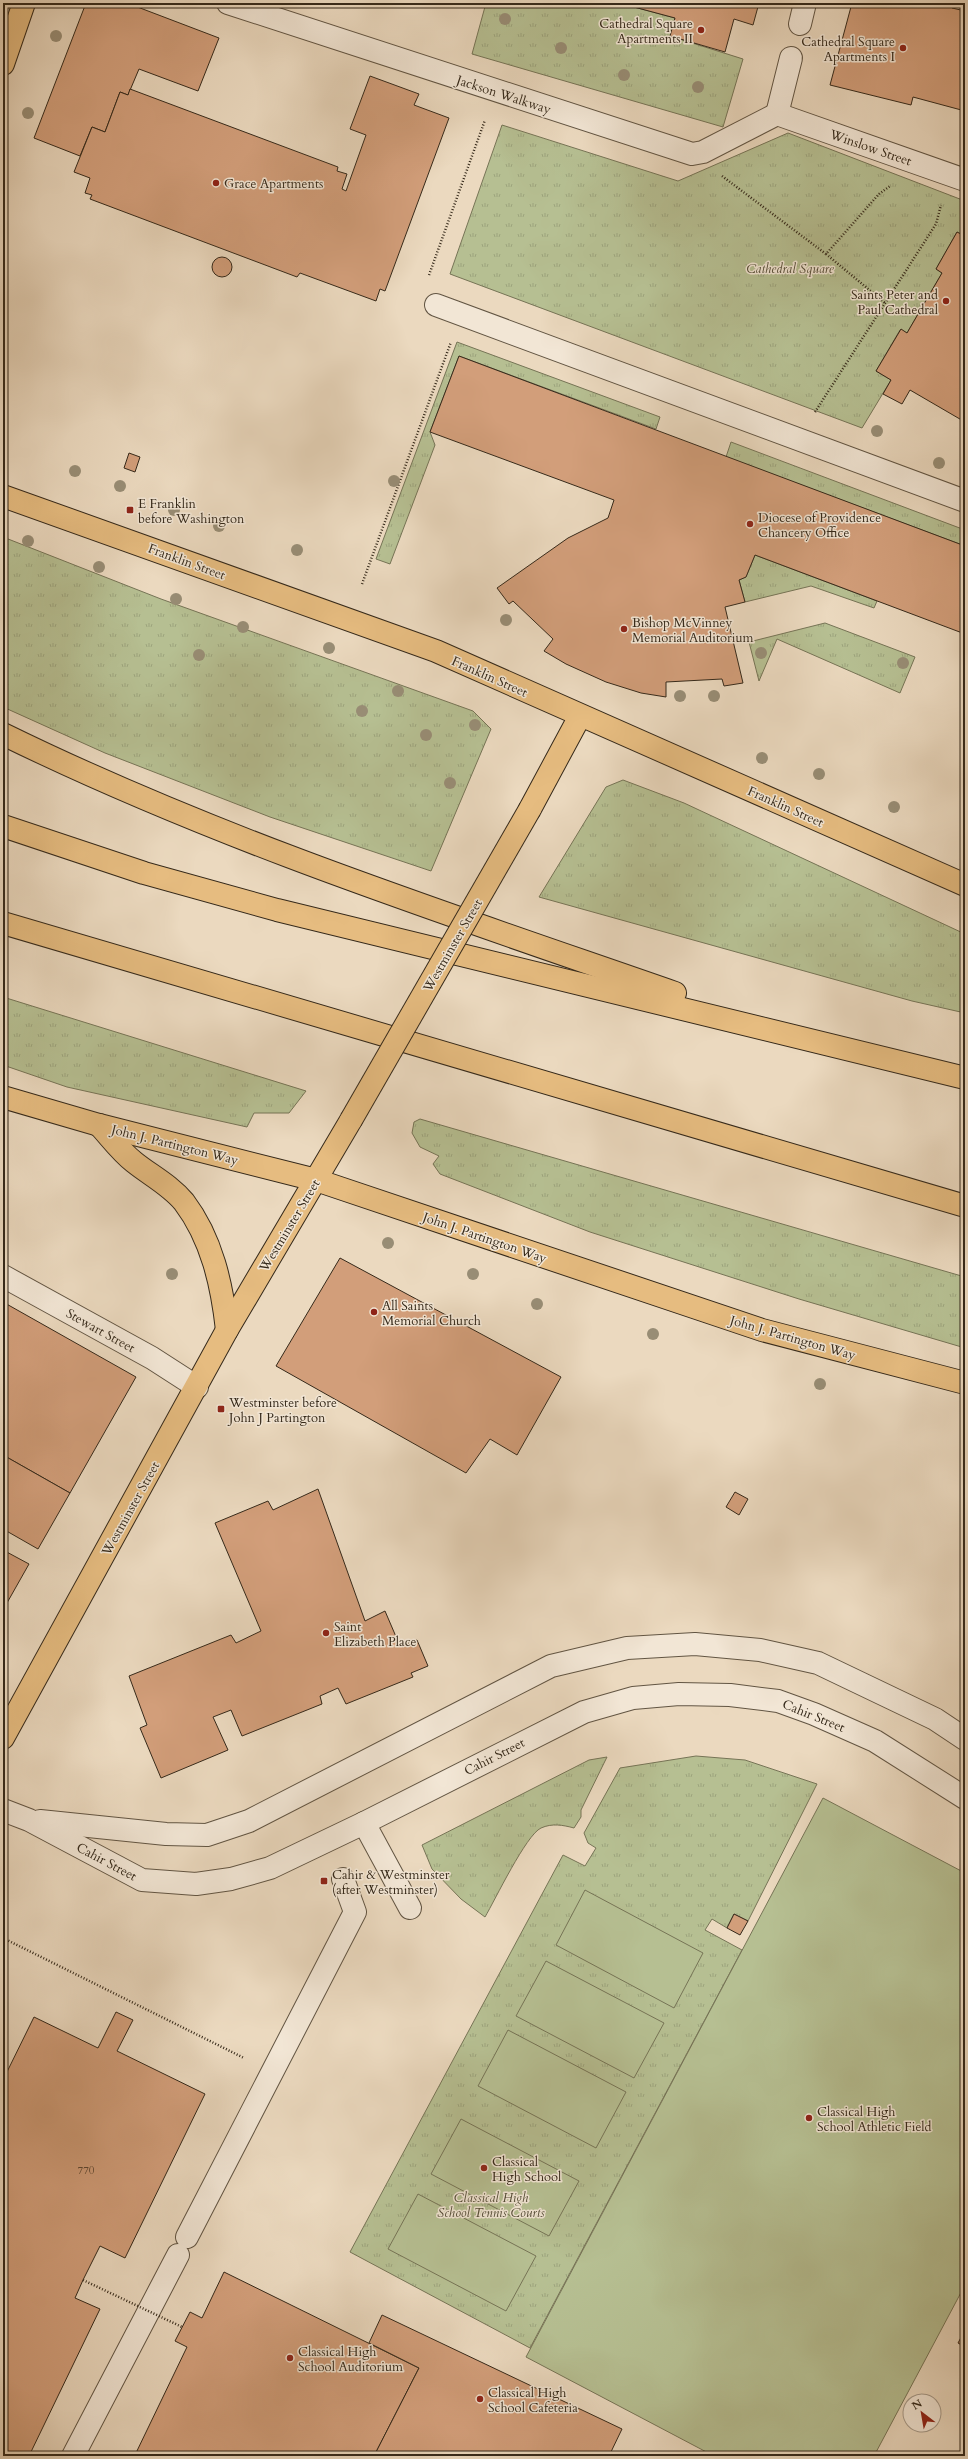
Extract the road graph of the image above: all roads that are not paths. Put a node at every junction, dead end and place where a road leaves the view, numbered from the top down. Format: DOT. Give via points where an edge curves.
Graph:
graph roads {
  1 [pos="24,3"];
  2 [pos="228,3"];
  3 [pos="279,11"];
  4 [pos="791,58"];
  5 [pos="3,64"];
  6 [pos="777,114"];
  7 [pos="965,180"];
  8 [pos="436,305"];
  9 [pos="3,496"];
  10 [pos="965,501"];
  11 [pos="580,716"];
  12 [pos="3,734"];
  13 [pos="3,826"];
  14 [pos="965,885"];
  15 [pos="3,923"];
  16 [pos="795,1035"];
  17 [pos="965,1078"];
  18 [pos="3,1097"];
  19 [pos="99,1125"];
  20 [pos="316,1180"];
  21 [pos="965,1206"];
  22 [pos="3,1276"];
  23 [pos="227,1330"];
  24 [pos="965,1383"];
  25 [pos="197,1386"];
  26 [pos="3,1738"];
  27 [pos="965,1739"];
  28 [pos="965,1798"];
  29 [pos="3,1810"];
  30 [pos="29,1820"];
  31 [pos="364,1823"];
  32 [pos="343,1879"];
  33 [pos="410,1908"];
  34 [pos="73,2456"];
  1 -- 5 [label="main road"];
  2 -- 3 [label="street, Jackson Walkway"];
  3 -- 6 [label="street, Jackson Walkway" via="496,91 692,154 703,152"];
  4 -- 6 [label="street"];
  6 -- 7 [label="street, Winslow Street"];
  8 -- 10 [label="street"];
  9 -- 11 [label="main road, Franklin Street" via="436,651"];
  11 -- 14 [label="main road, Franklin Street"];
  11 -- 20 [label="main road, Westminster Street, bridge" via="530,809"];
  12 -- 16 [label="main road" via="153,803 329,873"];
  13 -- 16 [label="main road" via="144,873 277,910"];
  15 -- 21 [label="main road"];
  16 -- 17 [label="main road"];
  18 -- 19 [label="main road, John J. Partington Way"];
  19 -- 20 [label="main road, John J. Partington Way"];
  19 -- 23 [label="main road" via="133,1162 159,1179 183,1202 198,1225 216,1266"];
  20 -- 23 [label="main road, Westminster Street"];
  20 -- 24 [label="main road, John J. Partington Way" via="762,1330"];
  22 -- 25 [label="street, Stewart Street" via="152,1358"];
  23 -- 25 [label="main road, Westminster Street"];
  25 -- 26 [label="main road, Westminster Street"];
  27 -- 30 [label="street, Cahir Street" via="935,1719 818,1663 760,1650 695,1644 627,1648 551,1666 249,1821 207,1835 166,1834"];
  28 -- 31 [label="street, Cahir Street" via="874,1741 814,1714 778,1701 730,1695 679,1694 633,1698 584,1712"];
  29 -- 30 [label="street, Cahir Street"];
  30 -- 31 [label="street, Cahir Street" via="142,1880 196,1884 230,1879 270,1868"];
  31 -- 33 [label="street"];
  32 -- 34 [label="street" via="355,1912"];
}
